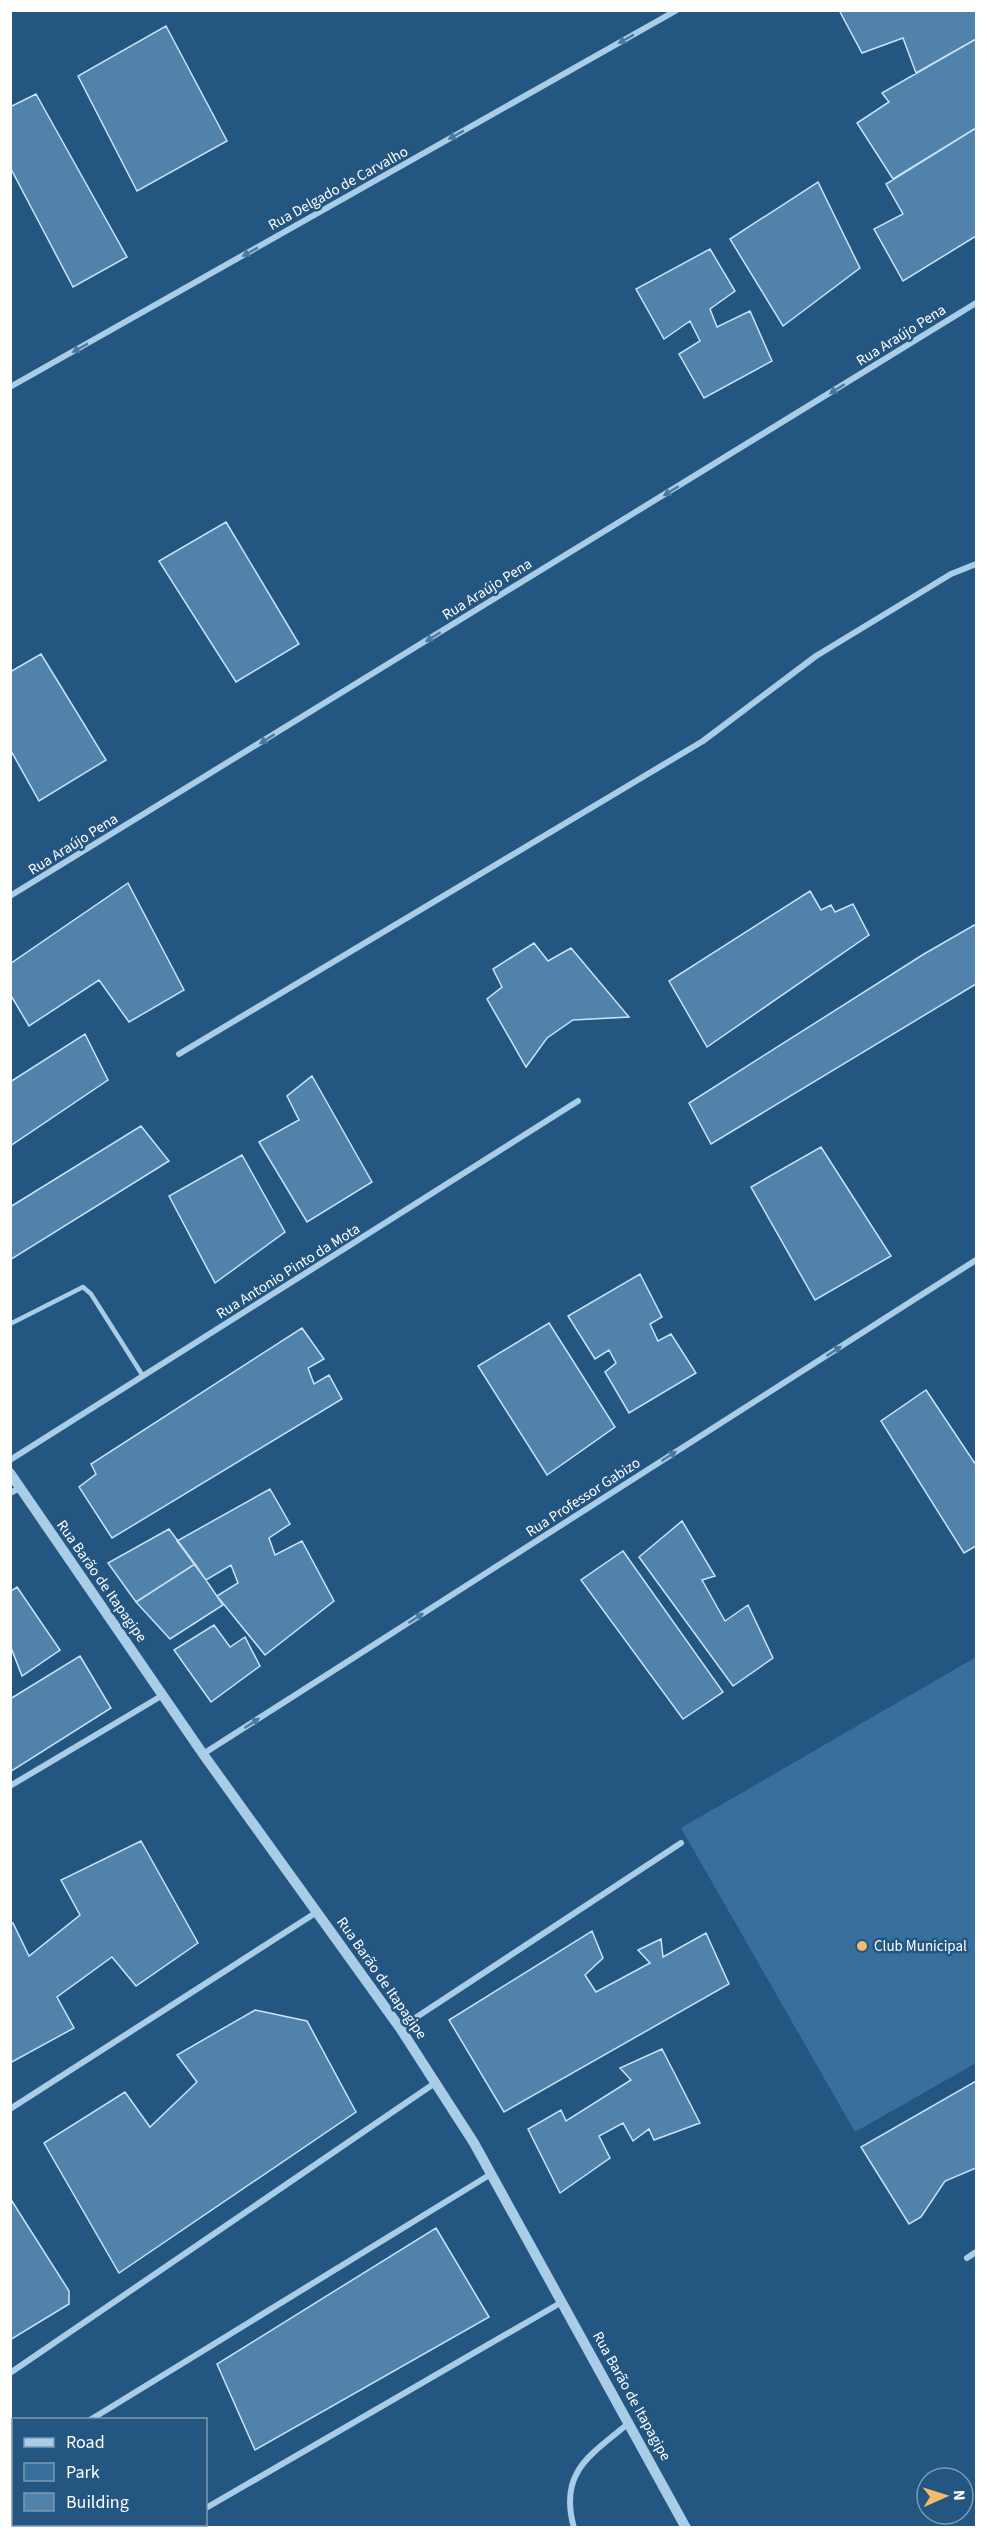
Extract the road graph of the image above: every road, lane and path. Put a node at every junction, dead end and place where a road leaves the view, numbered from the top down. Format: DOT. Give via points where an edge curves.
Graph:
graph roads {
  1 [pos="677,10"];
  2 [pos="976,303"];
  3 [pos="10,387"];
  4 [pos="976,564"];
  5 [pos="10,896"];
  6 [pos="179,1054"];
  7 [pos="578,1101"];
  8 [pos="976,1260"];
  9 [pos="10,1324"];
  10 [pos="143,1377"];
  11 [pos="10,1460"];
  12 [pos="10,1473"];
  13 [pos="15,1490"];
  14 [pos="163,1695"];
  15 [pos="203,1754"];
  16 [pos="10,1786"];
  17 [pos="681,1843"];
  18 [pos="317,1912"];
  19 [pos="400,2028"];
  20 [pos="435,2083"];
  21 [pos="10,2109"];
  22 [pos="491,2174"];
  23 [pos="976,2252"];
  24 [pos="967,2258"];
  25 [pos="562,2302"];
  26 [pos="10,2373"];
  27 [pos="93,2418"];
  28 [pos="630,2422"];
  29 [pos="207,2507"];
  30 [pos="574,2528"];
  31 [pos="686,2528"];
  1 -- 3 [label="street, Rua Delgado de Carvalho, one-way"];
  2 -- 5 [label="street, Rua Araújo Pena, one-way"];
  4 -- 6 [label="street" via="951,574 816,656 703,741"];
  7 -- 10 [label="street, Rua Antonio Pinto da Mota"];
  15 -- 8 [label="street, Rua Professor Gabizo, one-way"];
  9 -- 10 [label="lane" via="83,1287"];
  10 -- 11 [label="street, Rua Antonio Pinto da Mota"];
  12 -- 13 [label="street, Rua Barão de Itapagipe"];
  13 -- 14 [label="street, Rua Barão de Itapagipe"];
  14 -- 15 [label="street, Rua Barão de Itapagipe"];
  14 -- 16 [label="street"];
  15 -- 18 [label="street, Rua Barão de Itapagipe"];
  17 -- 19 [label="street"];
  18 -- 19 [label="street, Rua Barão de Itapagipe"];
  18 -- 21 [label="street"];
  19 -- 20 [label="street, Rua Barão de Itapagipe"];
  20 -- 22 [label="street, Rua Barão de Itapagipe"];
  20 -- 26 [label="street"];
  22 -- 25 [label="street, Rua Barão de Itapagipe"];
  22 -- 27 [label="street"];
  23 -- 24 [label="street"];
  25 -- 28 [label="street, Rua Barão de Itapagipe"];
  25 -- 29 [label="street"];
  28 -- 30 [label="street" via="585,2461 570,2485 568,2504"];
  28 -- 31 [label="street, Rua Barão de Itapagipe"];
}
